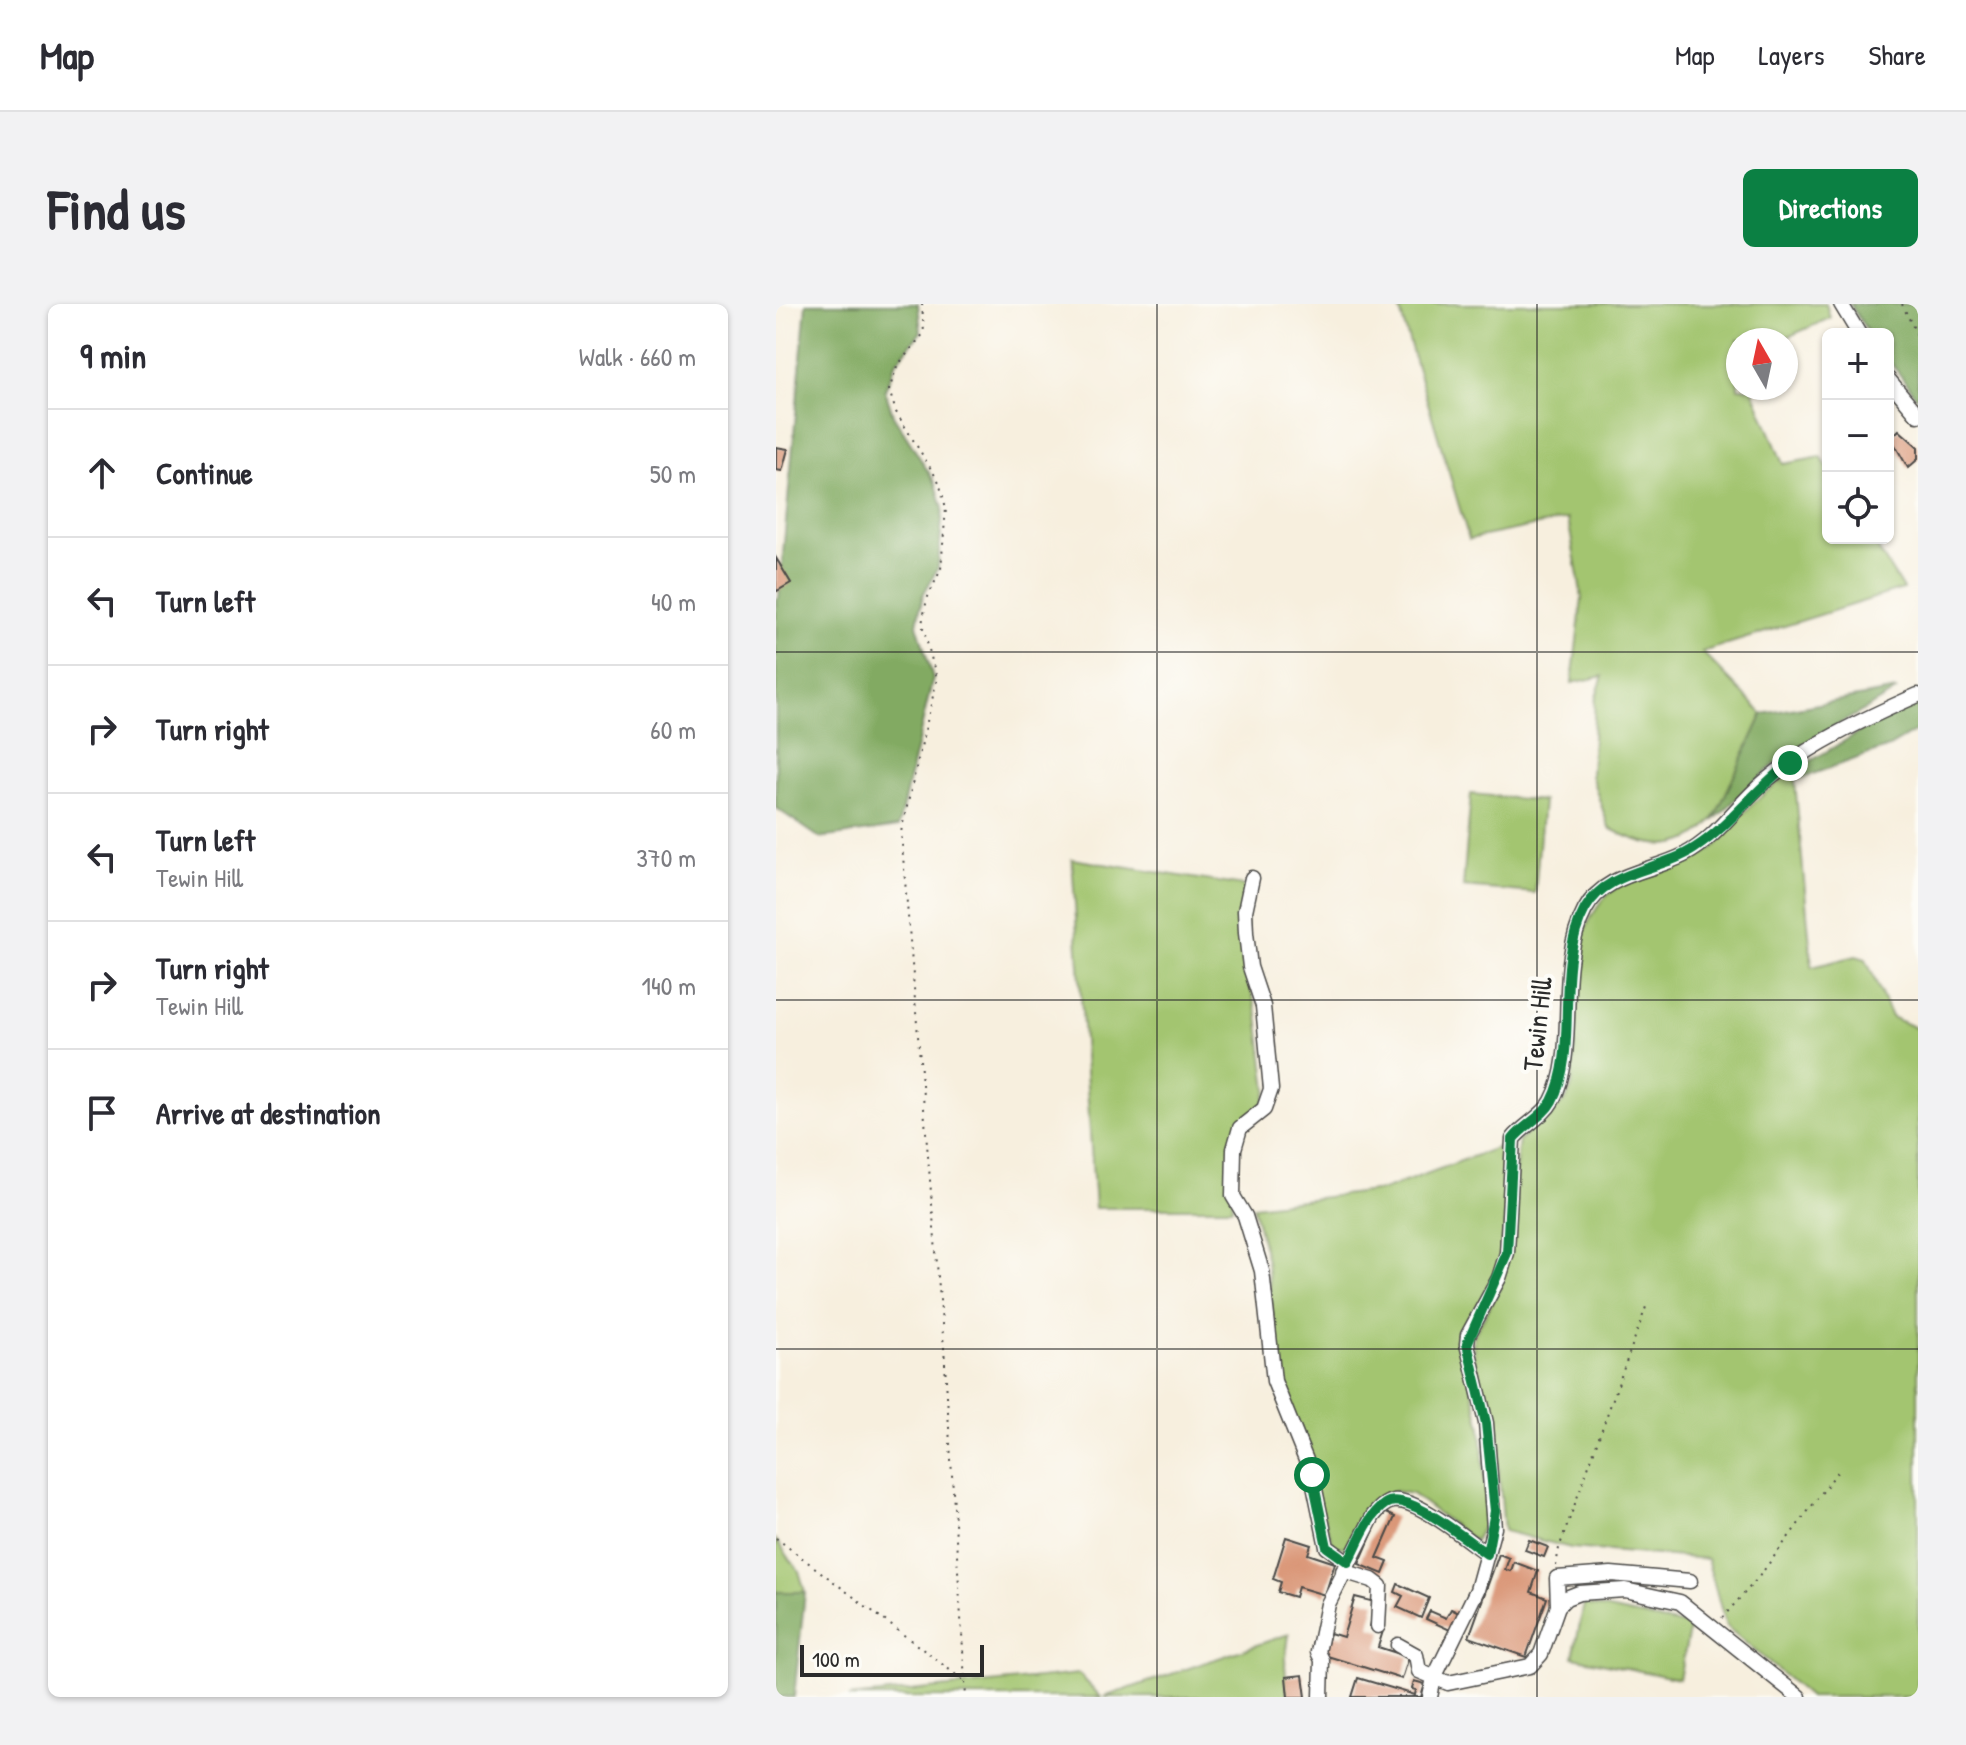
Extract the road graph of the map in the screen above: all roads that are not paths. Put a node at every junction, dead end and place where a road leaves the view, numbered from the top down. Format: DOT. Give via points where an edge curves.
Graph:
graph roads {
  1 [pos="1841,304"];
  2 [pos="1855,328"];
  3 [pos="1894,386"];
  4 [pos="1918,415"];
  5 [pos="1918,695"];
  6 [pos="1252,878"];
  7 [pos="1487,1554"];
  8 [pos="1345,1567"];
  9 [pos="1690,1581"];
  10 [pos="1558,1606"];
  11 [pos="1378,1626"];
  12 [pos="1398,1645"];
  13 [pos="1434,1678"];
  14 [pos="1321,1697"];
  15 [pos="1430,1697"];
  16 [pos="1799,1697"];
  1 -- 2 [label="street"];
  3 -- 4 [label="street"];
  5 -- 7 [label="street, Tewin Hill" via="1790,763 1695,848 1619,879 1598,893 1584,912 1569,955 1557,1087 1552,1102 1513,1139 1507,1253 1468,1335 1486,1423 1495,1511"];
  6 -- 8 [label="street" via="1246,933 1263,1006 1271,1089 1264,1109 1240,1128 1233,1196 1262,1271 1279,1400 1312,1475 1327,1547"];
  7 -- 8 [label="street" via="1414,1504 1397,1501 1383,1505 1373,1516"];
  7 -- 13 [label="street, Tewin Hill" via="1477,1590"];
  8 -- 11 [label="street" via="1380,1586"];
  8 -- 14 [label="street" via="1328,1604 1318,1652"];
  9 -- 10 [label="street" via="1611,1574 1557,1578"];
  10 -- 13 [label="street" via="1541,1654 1530,1666 1448,1683"];
  10 -- 16 [label="street" via="1579,1593 1625,1590 1680,1602"];
  12 -- 13 [label="street" via="1416,1655 1419,1671"];
  13 -- 15 [label="street, Tewin Hill"];
}
